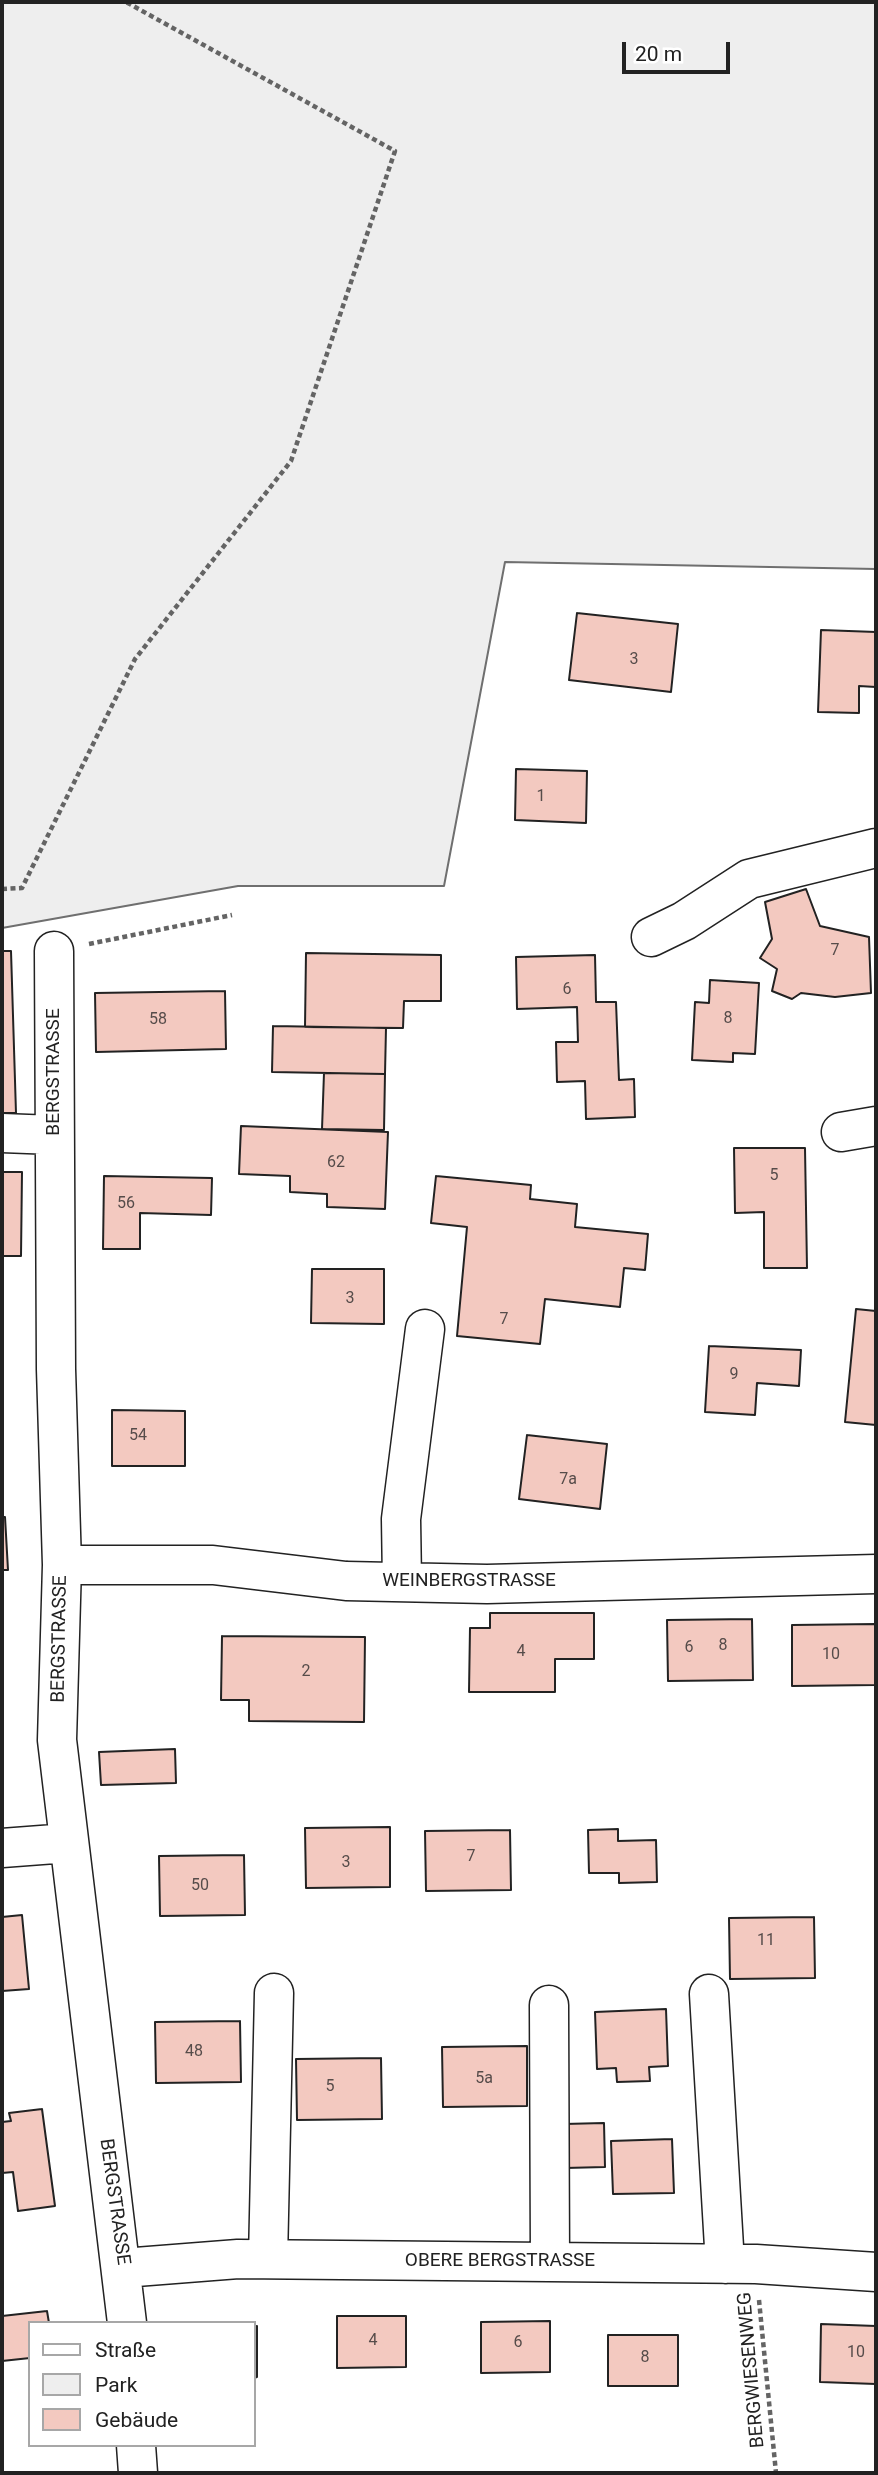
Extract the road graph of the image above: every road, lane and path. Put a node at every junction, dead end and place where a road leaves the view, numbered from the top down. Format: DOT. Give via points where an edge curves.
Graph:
graph roads {
  1 [pos="126,2"];
  2 [pos="876,848"];
  3 [pos="2,889"];
  4 [pos="232,915"];
  5 [pos="651,937"];
  6 [pos="54,951"];
  7 [pos="2,1133"];
  8 [pos="54,1135"];
  9 [pos="425,1329"];
  10 [pos="62,1566"];
  11 [pos="876,1574"];
  12 [pos="402,1582"];
  13 [pos="68,1843"];
  14 [pos="2,1848"];
  15 [pos="274,1993"];
  16 [pos="709,1994"];
  17 [pos="549,2005"];
  18 [pos="268,2259"];
  19 [pos="550,2262"];
  20 [pos="741,2264"];
  21 [pos="123,2268"];
  22 [pos="876,2272"];
  23 [pos="127,2321"];
  24 [pos="136,2447"];
  25 [pos="138,2473"];
  26 [pos="776,2473"];
  1 -- 3 [label="path" via="395,151 291,461 135,659 22,888"];
  2 -- 5 [label="street" via="749,879"];
  4 -- 6 [label="path"];
  6 -- 8 [label="street, BERGSTRASSE"];
  7 -- 8 [label="street"];
  8 -- 10 [label="street, BERGSTRASSE"];
  9 -- 12 [label="street" via="401,1519"];
  10 -- 12 [label="street, WEINBERGSTRASSE" via="213,1566 346,1581"];
  10 -- 13 [label="street, BERGSTRASSE" via="58,1740"];
  11 -- 12 [label="street, WEINBERGSTRASSE"];
  13 -- 14 [label="street"];
  13 -- 21 [label="street, BERGSTRASSE"];
  15 -- 18 [label="street"];
  16 -- 20 [label="street"];
  17 -- 19 [label="street"];
  18 -- 19 [label="street, OBERE BERGSTRASSE"];
  18 -- 21 [label="street, OBERE BERGSTRASSE"];
  19 -- 20 [label="street, OBERE BERGSTRASSE"];
  20 -- 22 [label="street, OBERE BERGSTRASSE"];
  20 -- 26 [label="path, BERGWIESENWEG"];
  21 -- 23 [label="street, BERGSTRASSE"];
  24 -- 25 [label="street"];
}
